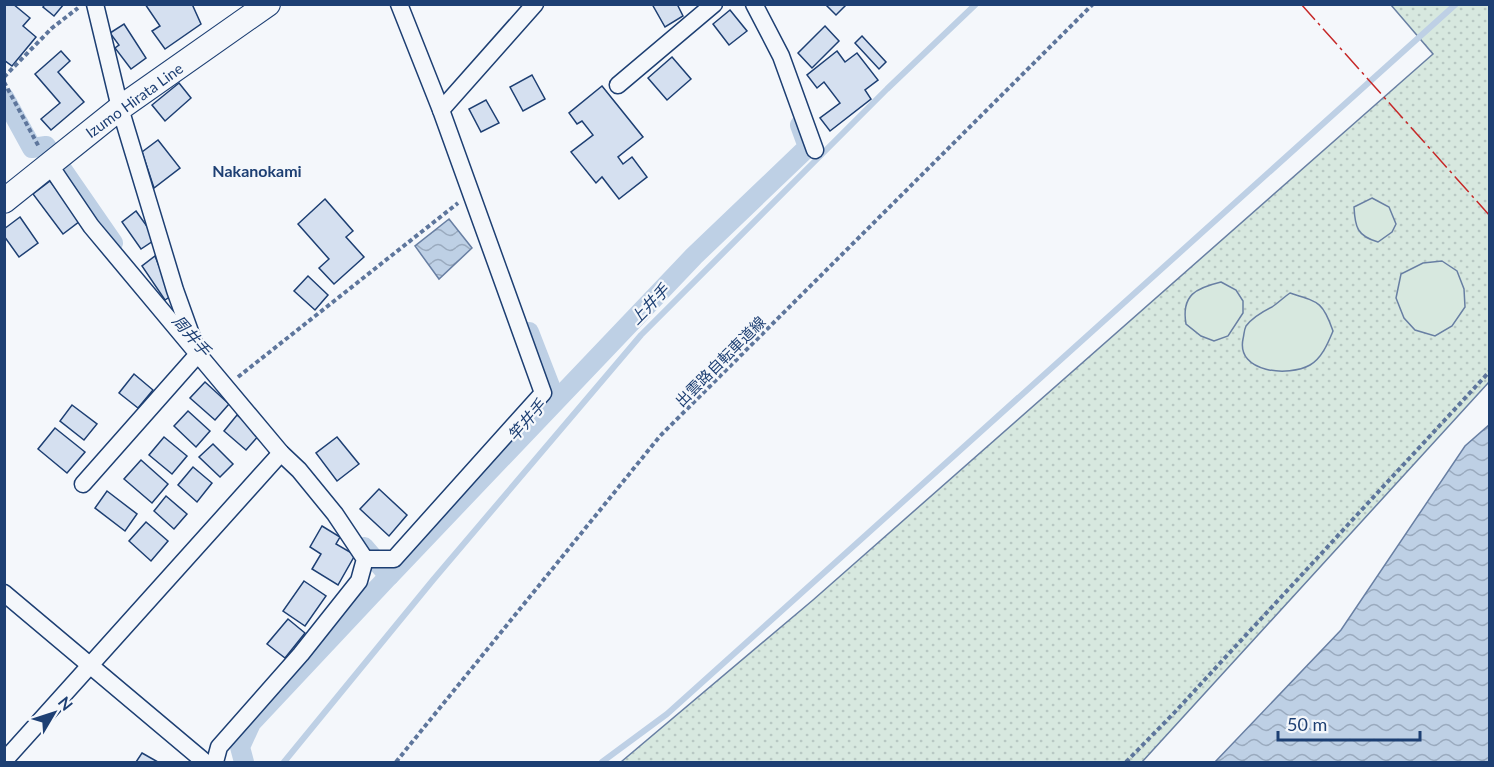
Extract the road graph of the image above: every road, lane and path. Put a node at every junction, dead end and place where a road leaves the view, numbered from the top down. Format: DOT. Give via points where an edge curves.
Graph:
graph roads {
  1 [pos="82,4"];
  2 [pos="95,4"];
  3 [pos="268,4"];
  4 [pos="399,4"];
  5 [pos="535,4"];
  6 [pos="714,4"];
  7 [pos="754,4"];
  8 [pos="1093,4"];
  9 [pos="4,77"];
  10 [pos="4,82"];
  11 [pos="618,85"];
  12 [pos="120,108"];
  13 [pos="441,110"];
  14 [pos="815,150"];
  15 [pos="49,164"];
  16 [pos="471,193"];
  17 [pos="4,201"];
  18 [pos="198,354"];
  19 [pos="1490,371"];
  20 [pos="225,387"];
  21 [pos="281,453"];
  22 [pos="83,484"];
  23 [pos="365,559"];
  24 [pos="4,592"];
  25 [pos="89,666"];
  26 [pos="4,761"];
  27 [pos="205,762"];
  28 [pos="216,762"];
  29 [pos="396,762"];
  30 [pos="1126,762"];
  1 -- 9 [label="path"];
  2 -- 12 [label="street"];
  3 -- 12 [label="main road, Izumo Hirata Line"];
  4 -- 13 [label="street"];
  5 -- 13 [label="street"];
  6 -- 11 [label="street"];
  7 -- 14 [label="street" via="781,56"];
  8 -- 29 [label="path, 出雲路自転車道線" via="660,436"];
  10 -- 15 [label="path"];
  12 -- 15 [label="main road, Izumo Hirata Line"];
  12 -- 18 [label="street"];
  13 -- 16 [label="street"];
  15 -- 17 [label="main road, Izumo Hirata Line"];
  15 -- 18 [label="street" via="91,226"];
  16 -- 20 [label="path"];
  16 -- 23 [label="street" via="543,393 394,559"];
  18 -- 20 [label="street"];
  18 -- 22 [label="street"];
  19 -- 30 [label="path"];
  20 -- 21 [label="street"];
  21 -- 23 [label="street" via="335,514"];
  21 -- 25 [label="street"];
  23 -- 28 [label="street" via="359,581 219,747"];
  24 -- 25 [label="street"];
  25 -- 26 [label="street"];
  25 -- 27 [label="street"];
}
